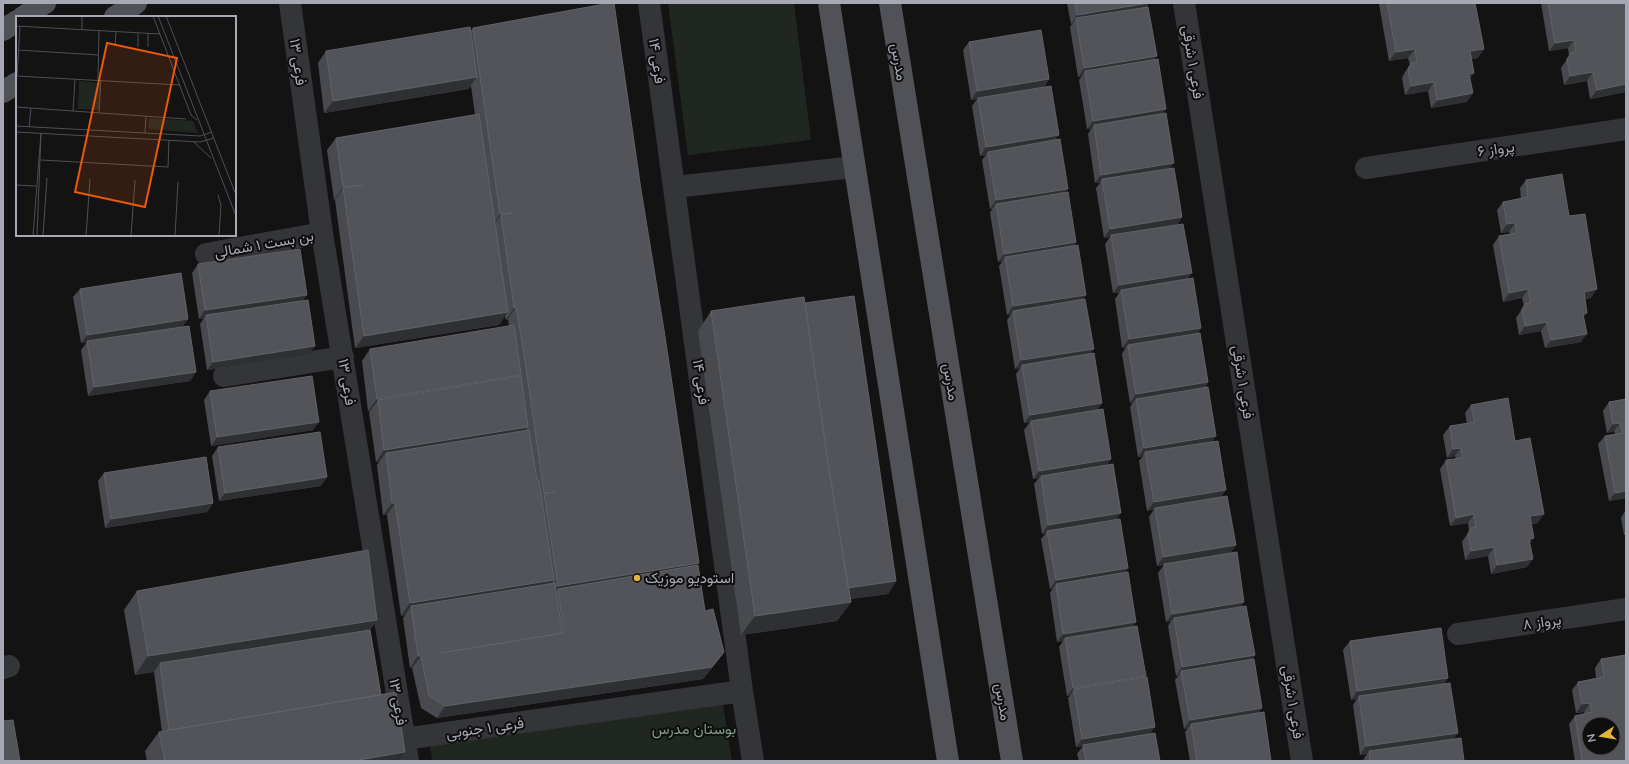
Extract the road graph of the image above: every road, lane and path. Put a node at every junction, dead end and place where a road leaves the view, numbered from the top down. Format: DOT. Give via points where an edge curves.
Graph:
graph roads {
  1 [pos="45,3"];
  2 [pos="136,3"];
  3 [pos="290,3"];
  4 [pos="649,3"];
  5 [pos="829,3"];
  6 [pos="890,3"];
  7 [pos="1184,3"];
  8 [pos="25,16"];
  9 [pos="116,16"];
  10 [pos="16,22"];
  11 [pos="3,30"];
  12 [pos="16,84"];
  13 [pos="3,92"];
  14 [pos="1626,129"];
  15 [pos="854,167"];
  16 [pos="1366,168"];
  17 [pos="675,187"];
  18 [pos="322,233"];
  19 [pos="206,254"];
  20 [pos="343,357"];
  21 [pos="224,376"];
  22 [pos="1626,609"];
  23 [pos="1458,634"];
  24 [pos="742,691"];
  25 [pos="404,740"];
  26 [pos="408,761"];
  27 [pos="753,761"];
  28 [pos="948,761"];
  29 [pos="1012,761"];
  30 [pos="1302,761"];
  1 -- 8 [label="main road"];
  2 -- 9 [label="main road"];
  3 -- 18 [label="street, فرعی ۱۳"];
  4 -- 17 [label="street, فرعی ۱۴"];
  5 -- 15 [label="main road"];
  6 -- 29 [label="main road, مدرس"];
  7 -- 30 [label="street, فرعی ۱ شرقی"];
  10 -- 11 [label="main road"];
  12 -- 13 [label="main road"];
  14 -- 16 [label="street, پرواز ۶"];
  15 -- 17 [label="street"];
  15 -- 28 [label="main road"];
  17 -- 24 [label="street, فرعی ۱۴"];
  18 -- 19 [label="street, بن بست ۱ شمالی"];
  18 -- 20 [label="street, فرعی ۱۳"];
  20 -- 21 [label="street"];
  20 -- 25 [label="street, فرعی ۱۳"];
  22 -- 23 [label="street, پرواز ۸"];
  24 -- 25 [label="street, فرعی ۱ جنوبی"];
  24 -- 27 [label="street, فرعی ۱۴"];
  25 -- 26 [label="street, فرعی ۱۳"];
}
